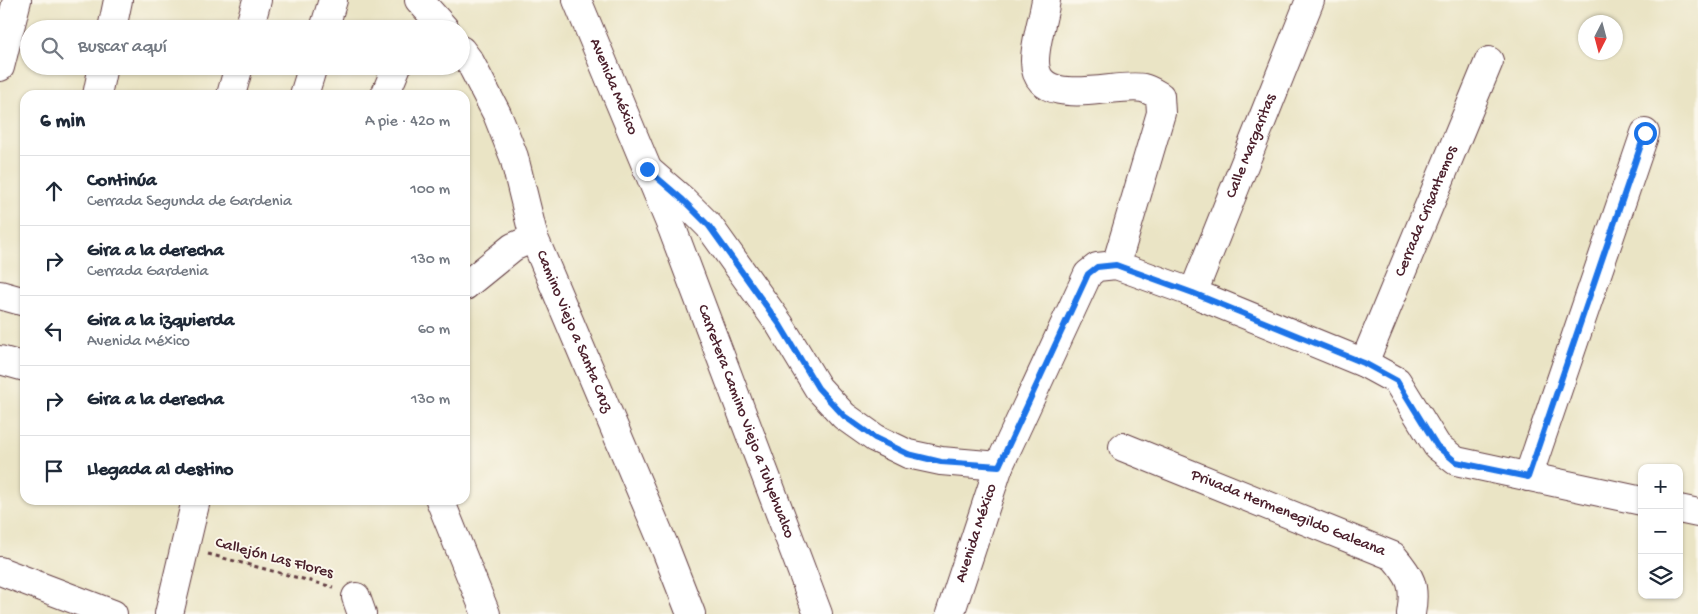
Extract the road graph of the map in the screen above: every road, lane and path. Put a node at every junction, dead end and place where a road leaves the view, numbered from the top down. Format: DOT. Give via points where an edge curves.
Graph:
graph roads {
  1 [pos="18,0"];
  2 [pos="118,0"];
  3 [pos="256,0"];
  4 [pos="332,0"];
  5 [pos="577,0"];
  6 [pos="1046,0"];
  7 [pos="1306,1"];
  8 [pos="114,20"];
  9 [pos="251,20"];
  10 [pos="326,20"];
  11 [pos="1489,61"];
  12 [pos="470,62"];
  13 [pos="0,67"];
  14 [pos="101,75"];
  15 [pos="237,75"];
  16 [pos="310,75"];
  17 [pos="394,75"];
  18 [pos="98,90"];
  19 [pos="232,90"];
  20 [pos="306,90"];
  21 [pos="388,90"];
  22 [pos="1645,133"];
  23 [pos="647,169"];
  24 [pos="672,228"];
  25 [pos="534,238"];
  26 [pos="1107,266"];
  27 [pos="470,282"];
  28 [pos="1193,293"];
  29 [pos="0,295"];
  30 [pos="20,301"];
  31 [pos="0,360"];
  32 [pos="1364,363"];
  33 [pos="20,366"];
  34 [pos="1122,447"];
  35 [pos="999,466"];
  36 [pos="1528,477"];
  37 [pos="1638,500"];
  38 [pos="195,505"];
  39 [pos="442,505"];
  40 [pos="1683,510"];
  41 [pos="1698,513"];
  42 [pos="185,548"];
  43 [pos="0,571"];
  44 [pos="359,606"];
  45 [pos="113,614"];
  46 [pos="169,614"];
  47 [pos="486,614"];
  48 [pos="691,614"];
  49 [pos="818,614"];
  50 [pos="950,614"];
  51 [pos="1411,614"];
  1 -- 13 [label="street"];
  2 -- 8 [label="street"];
  3 -- 9 [label="street"];
  4 -- 10 [label="street"];
  5 -- 23 [label="street, Avenida México"];
  6 -- 26 [label="street" via="1035,62 1040,78 1053,88 1080,92 1142,87 1160,96 1161,112"];
  7 -- 28 [label="street, Calle Margaritas"];
  11 -- 32 [label="street, Cerrada Crisantemos"];
  12 -- 25 [label="street, Camino Viejo a Santa Cruz" via="497,114 514,157"];
  14 -- 18 [label="street"];
  15 -- 19 [label="street"];
  16 -- 20 [label="street"];
  17 -- 21 [label="street"];
  22 -- 36 [label="street"];
  23 -- 24 [label="street, Avenida México"];
  23 -- 35 [label="street" via="709,226 780,325 818,388 844,416 875,438 908,454 941,462"];
  24 -- 49 [label="street, Carretera Camino Viejo a Tulyehualco"];
  25 -- 27 [label="street" via="513,247"];
  25 -- 48 [label="street, Camino Viejo a Santa Cruz"];
  26 -- 28 [label="street"];
  26 -- 35 [label="street, Avenida México" via="1088,274"];
  28 -- 32 [label="street"];
  29 -- 30 [label="street"];
  31 -- 33 [label="street"];
  32 -- 36 [label="street" via="1397,381 1437,446 1456,462"];
  34 -- 51 [label="street, Privada Hermenegildo Galeana" via="1392,556 1410,576"];
  35 -- 50 [label="street, Avenida México"];
  36 -- 37 [label="street"];
  38 -- 42 [label="street"];
  39 -- 47 [label="street"];
  40 -- 41 [label="street"];
  42 -- 44 [label="path, Callejón Las Flores" via="336,588"];
  42 -- 46 [label="street"];
  43 -- 45 [label="street"];
}
